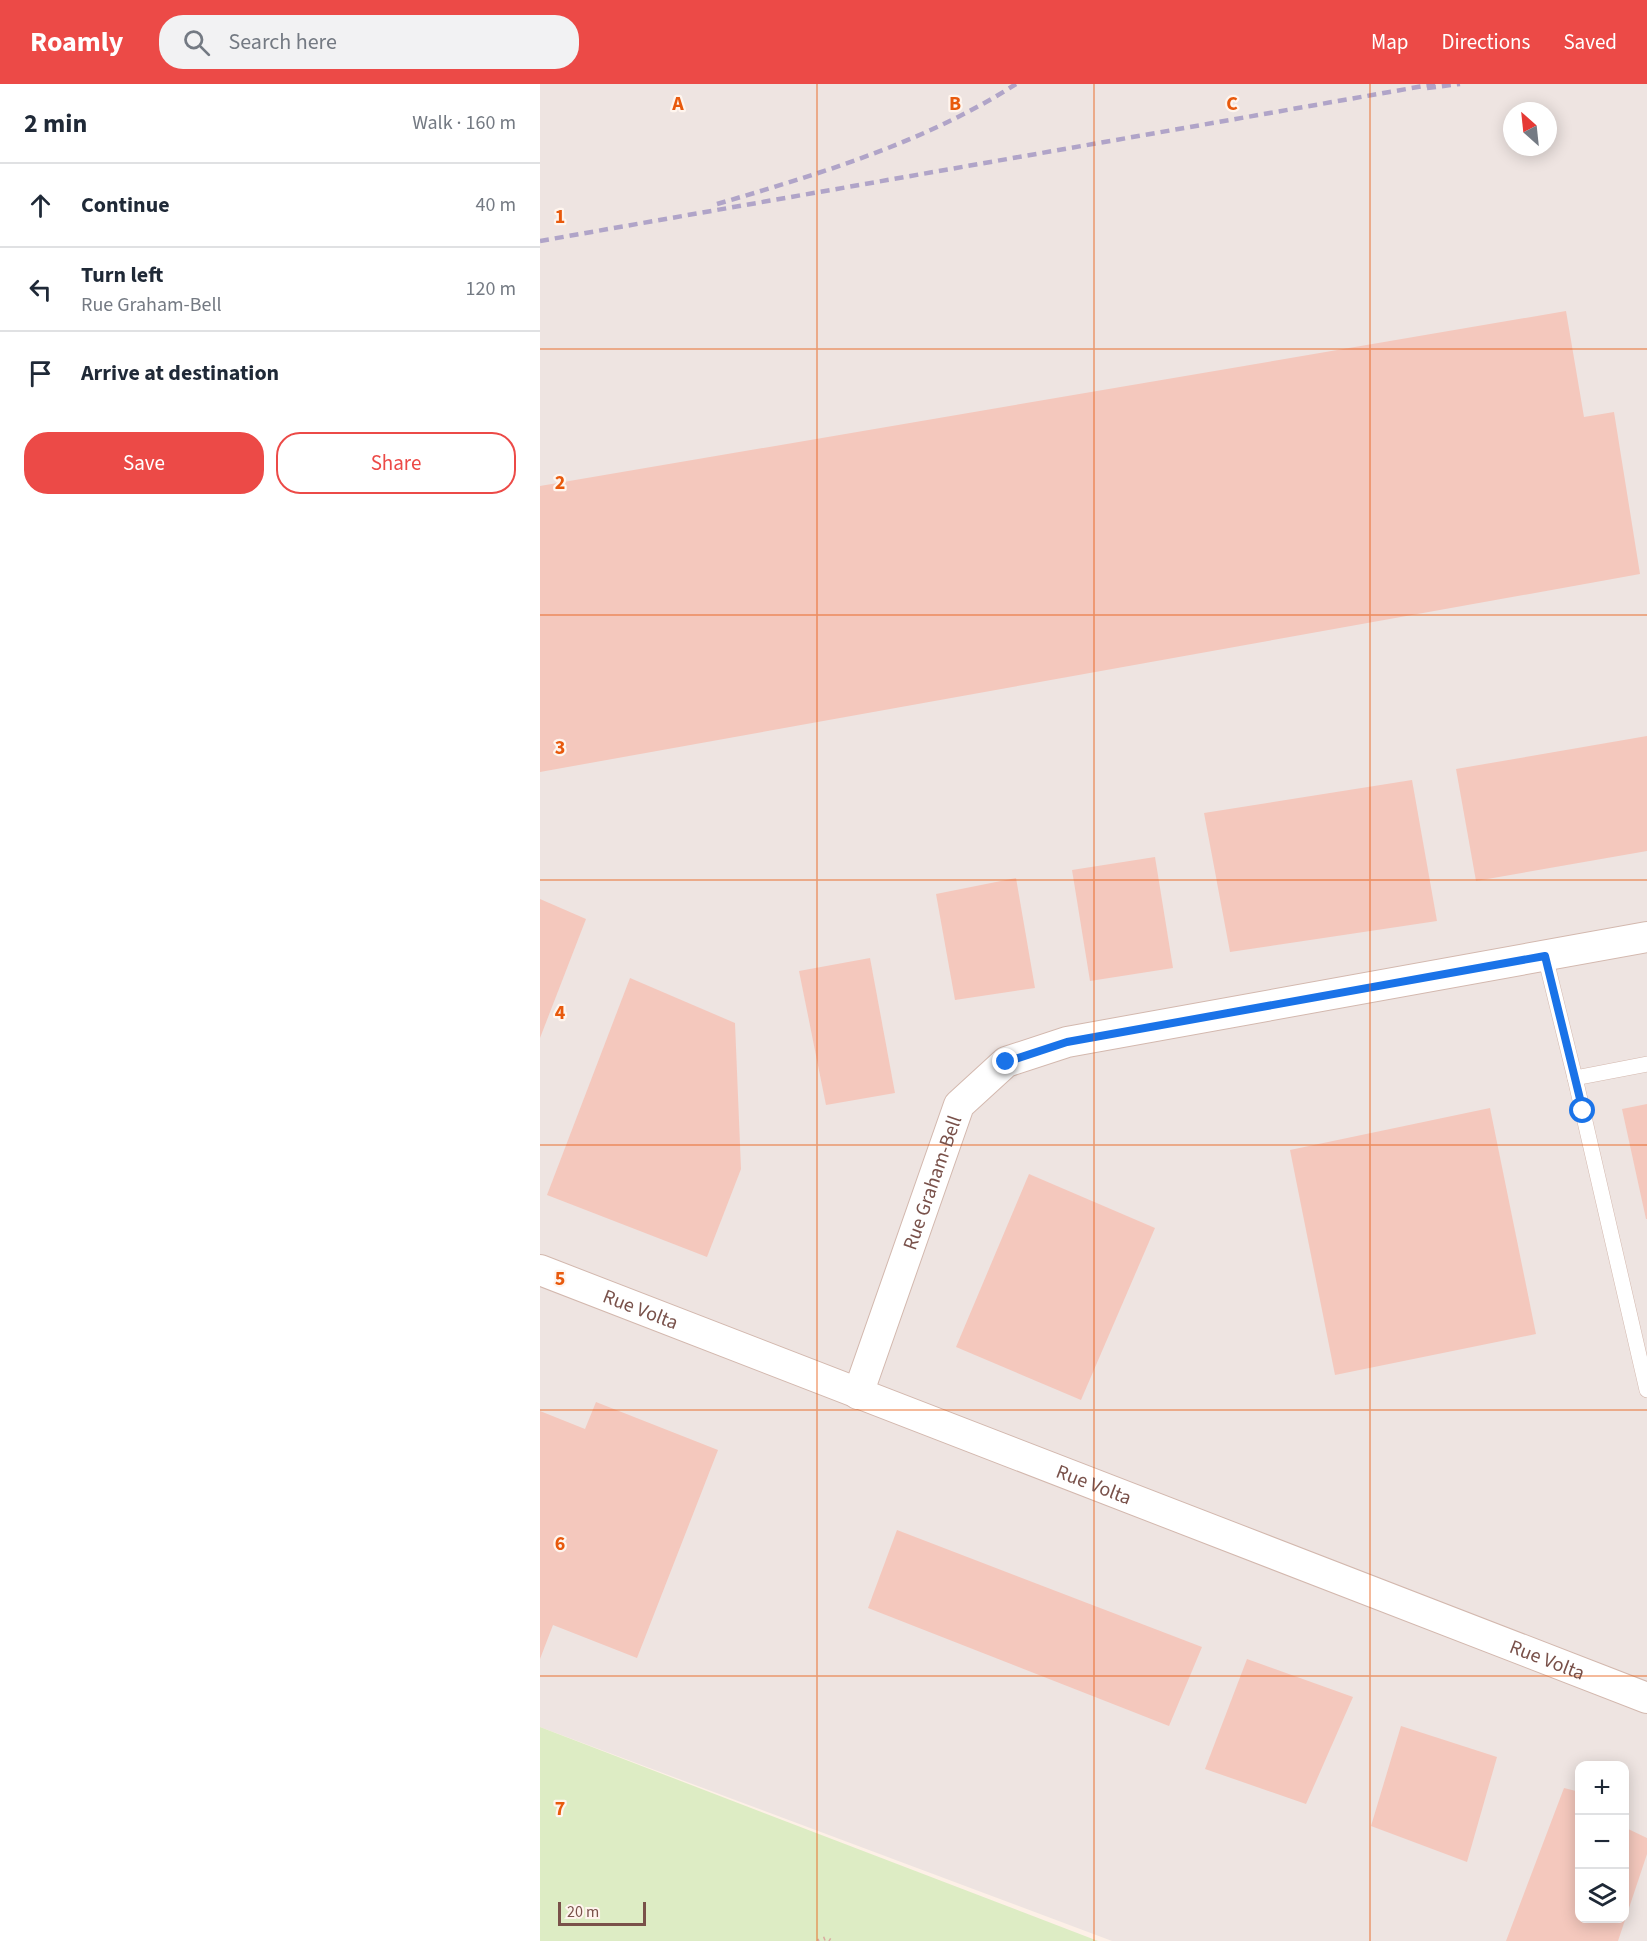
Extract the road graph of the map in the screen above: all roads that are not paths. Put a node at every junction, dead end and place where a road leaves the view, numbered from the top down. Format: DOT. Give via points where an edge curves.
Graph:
graph roads {
  1 [pos="1647,937"];
  2 [pos="1545,956"];
  3 [pos="1647,1064"];
  4 [pos="1575,1078"];
  5 [pos="540,1270"];
  6 [pos="1647,1390"];
  7 [pos="858,1394"];
  8 [pos="1647,1698"];
  1 -- 2 [label="street, Rue Graham-Bell"];
  2 -- 4 [label="lane"];
  2 -- 7 [label="street, Rue Graham-Bell" via="1067,1042 1006,1062 959,1105"];
  3 -- 4 [label="lane"];
  4 -- 6 [label="lane"];
  5 -- 7 [label="street, Rue Volta"];
  7 -- 8 [label="street, Rue Volta"];
}
